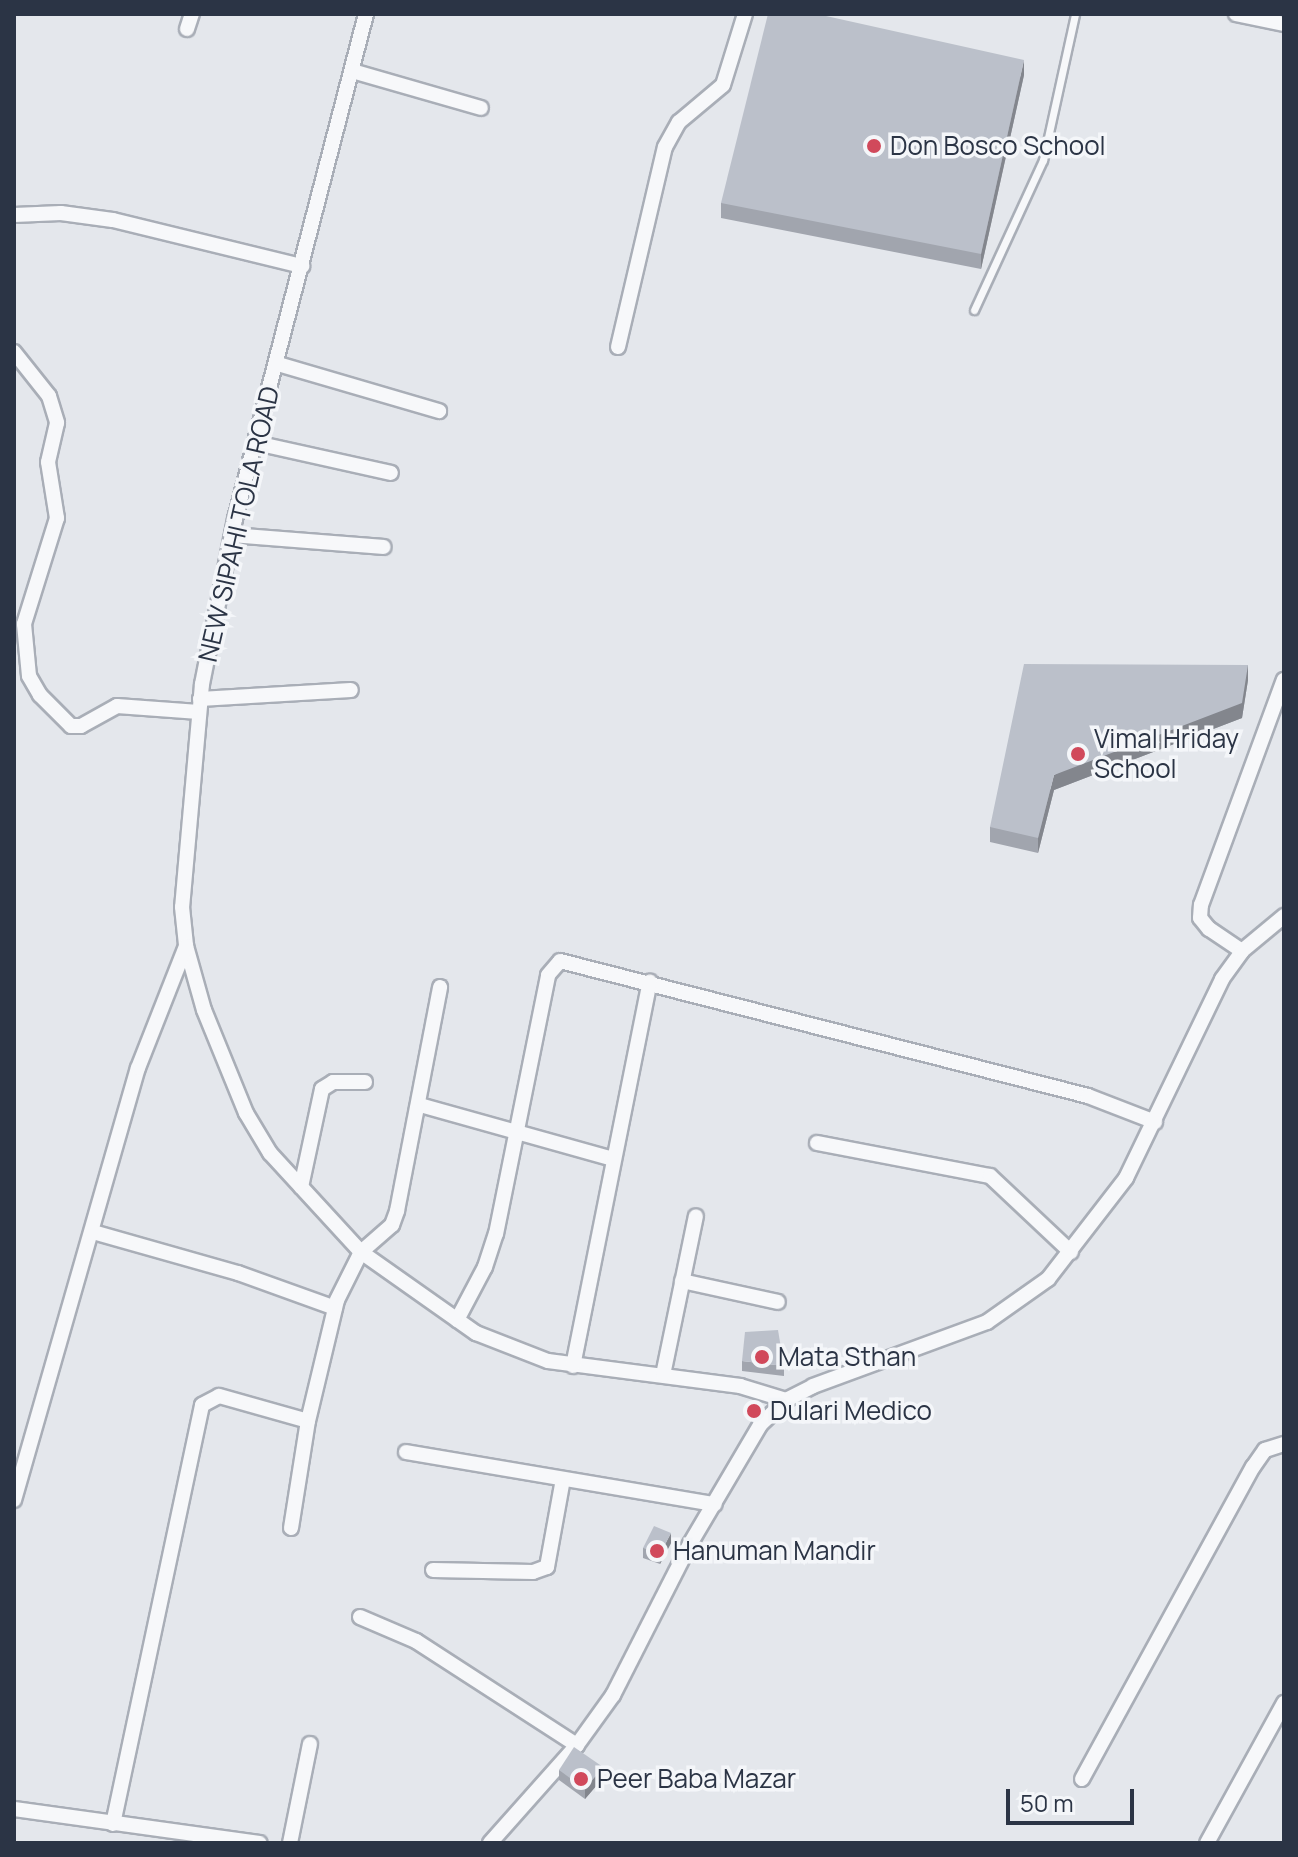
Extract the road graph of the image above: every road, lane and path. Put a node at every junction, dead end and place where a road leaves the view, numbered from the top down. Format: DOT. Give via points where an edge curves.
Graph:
graph roads {
  1 [pos="192,14"];
  2 [pos="366,14"];
  3 [pos="745,14"];
  4 [pos="1075,14"];
  5 [pos="1236,14"];
  6 [pos="1284,24"];
  7 [pos="187,29"];
  8 [pos="352,71"];
  9 [pos="481,108"];
  10 [pos="14,215"];
  11 [pos="302,266"];
  12 [pos="974,310"];
  13 [pos="618,347"];
  14 [pos="14,352"];
  15 [pos="278,364"];
  16 [pos="439,411"];
  17 [pos="256,443"];
  18 [pos="391,473"];
  19 [pos="232,535"];
  20 [pos="384,547"];
  21 [pos="1284,680"];
  22 [pos="351,690"];
  23 [pos="1280,704"];
  24 [pos="200,706"];
  25 [pos="1284,916"];
  26 [pos="186,946"];
  27 [pos="1242,951"];
  28 [pos="650,982"];
  29 [pos="440,987"];
  30 [pos="365,1082"];
  31 [pos="420,1105"];
  32 [pos="1155,1122"];
  33 [pos="515,1132"];
  34 [pos="817,1143"];
  35 [pos="613,1159"];
  36 [pos="301,1187"];
  37 [pos="696,1216"];
  38 [pos="93,1232"];
  39 [pos="361,1252"];
  40 [pos="1071,1252"];
  41 [pos="682,1281"];
  42 [pos="778,1302"];
  43 [pos="335,1308"];
  44 [pos="457,1320"];
  45 [pos="573,1366"];
  46 [pos="663,1375"];
  47 [pos="786,1400"];
  48 [pos="308,1421"];
  49 [pos="1284,1444"];
  50 [pos="406,1452"];
  51 [pos="563,1479"];
  52 [pos="14,1500"];
  53 [pos="715,1504"];
  54 [pos="291,1528"];
  55 [pos="433,1570"];
  56 [pos="360,1617"];
  57 [pos="1284,1703"];
  58 [pos="310,1744"];
  59 [pos="577,1745"];
  60 [pos="1082,1779"];
  61 [pos="14,1809"];
  62 [pos="113,1824"];
  63 [pos="260,1843"];
  64 [pos="290,1843"];
  65 [pos="490,1843"];
  66 [pos="1207,1843"];
  1 -- 7 [label="street"];
  2 -- 8 [label="street, NEW SIPAHI TOLA ROAD"];
  3 -- 13 [label="street" via="723,85 679,122 665,147"];
  4 -- 12 [label="lane" via="1043,160"];
  5 -- 6 [label="street"];
  8 -- 9 [label="street"];
  8 -- 11 [label="street, NEW SIPAHI TOLA ROAD"];
  10 -- 11 [label="street" via="61,213 113,220"];
  11 -- 15 [label="street, NEW SIPAHI TOLA ROAD"];
  14 -- 24 [label="street" via="49,396 57,423 48,462 57,518 24,624 29,676 71,726 117,706"];
  15 -- 16 [label="street"];
  15 -- 17 [label="street, NEW SIPAHI TOLA ROAD"];
  17 -- 18 [label="street"];
  17 -- 19 [label="street, NEW SIPAHI TOLA ROAD"];
  19 -- 20 [label="street"];
  19 -- 24 [label="street, NEW SIPAHI TOLA ROAD"];
  21 -- 23 [label="street"];
  22 -- 24 [label="street"];
  23 -- 27 [label="street" via="1201,905 1200,918 1209,929"];
  24 -- 26 [label="street, NEW SIPAHI TOLA ROAD" via="185,852"];
  25 -- 27 [label="street"];
  26 -- 36 [label="street, NEW SIPAHI TOLA ROAD" via="204,1010 246,1113 270,1153"];
  26 -- 38 [label="street" via="138,1068"];
  27 -- 32 [label="street" via="1206,1008"];
  28 -- 32 [label="street" via="829,1033 1088,1096"];
  28 -- 33 [label="street" via="571,962 551,965"];
  28 -- 35 [label="street"];
  29 -- 31 [label="street"];
  30 -- 36 [label="street" via="333,1082 322,1089"];
  31 -- 33 [label="street"];
  31 -- 39 [label="street" via="392,1225"];
  32 -- 40 [label="street" via="1126,1178"];
  33 -- 35 [label="street"];
  33 -- 44 [label="street" via="496,1234"];
  34 -- 40 [label="street" via="990,1176"];
  35 -- 45 [label="street"];
  36 -- 39 [label="street, NEW SIPAHI TOLA ROAD"];
  37 -- 41 [label="street"];
  38 -- 43 [label="street" via="238,1273"];
  38 -- 52 [label="street"];
  39 -- 43 [label="street"];
  39 -- 44 [label="street, NEW SIPAHI TOLA ROAD"];
  40 -- 47 [label="street" via="1017,1306 987,1322"];
  41 -- 42 [label="street"];
  41 -- 46 [label="street"];
  43 -- 48 [label="street"];
  44 -- 45 [label="street, NEW SIPAHI TOLA ROAD" via="515,1352"];
  45 -- 46 [label="street, NEW SIPAHI TOLA ROAD"];
  46 -- 47 [label="street, NEW SIPAHI TOLA ROAD" via="740,1386"];
  47 -- 53 [label="street" via="760,1425"];
  48 -- 54 [label="street"];
  48 -- 62 [label="street" via="219,1396 202,1405"];
  49 -- 60 [label="street" via="1265,1450 1253,1467"];
  50 -- 51 [label="street"];
  51 -- 53 [label="street"];
  51 -- 55 [label="street" via="547,1567 533,1572"];
  53 -- 59 [label="street" via="613,1695"];
  56 -- 59 [label="street" via="416,1641"];
  57 -- 66 [label="street"];
  58 -- 64 [label="street"];
  59 -- 65 [label="street"];
  61 -- 62 [label="street"];
  62 -- 63 [label="street"];
}
